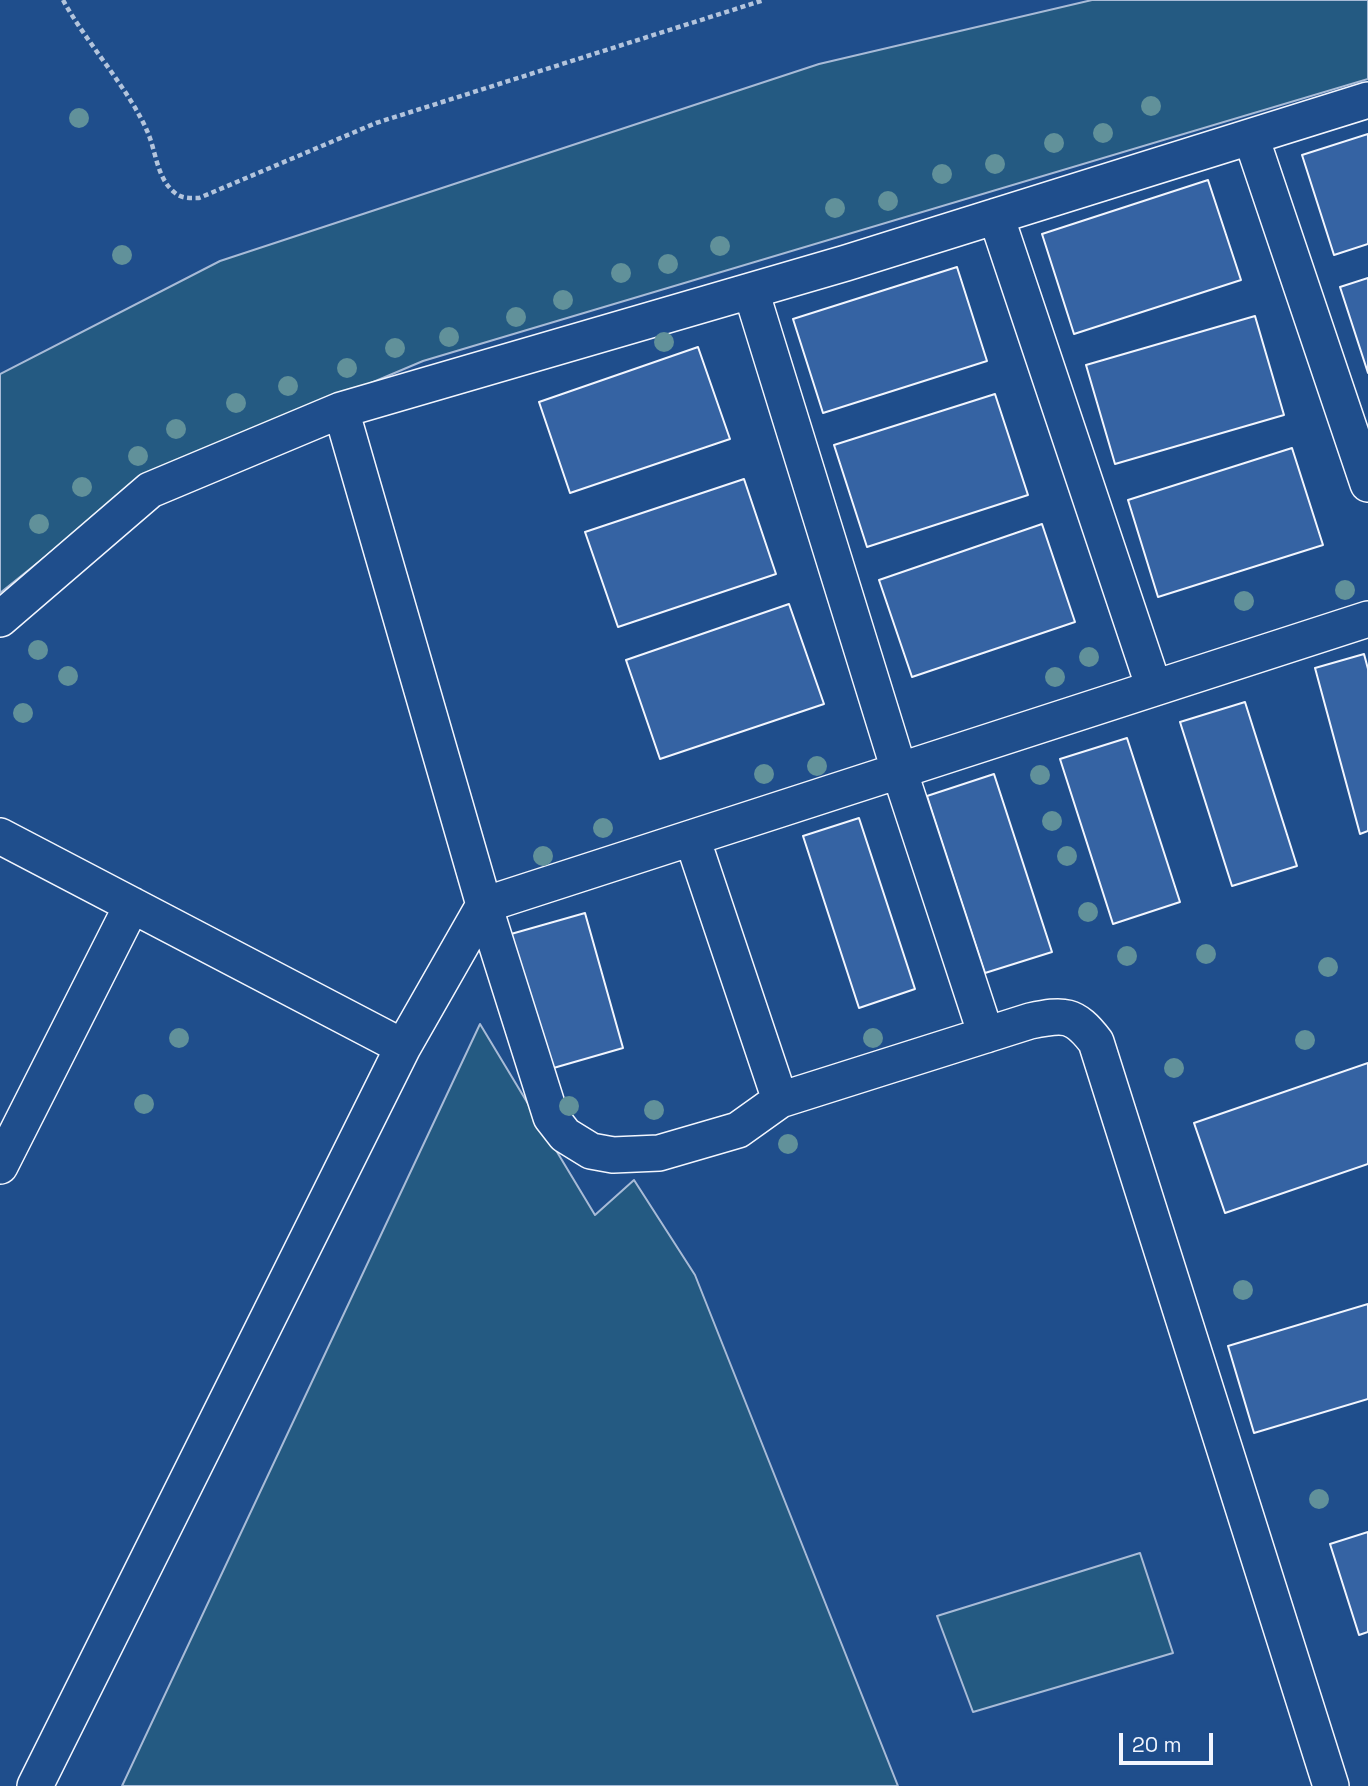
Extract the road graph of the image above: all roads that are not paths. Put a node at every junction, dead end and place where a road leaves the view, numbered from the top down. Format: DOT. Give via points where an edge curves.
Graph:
graph roads {
  1 [pos="1368,100"];
  2 [pos="1251,137"];
  3 [pos="996,216"];
  4 [pos="751,291"];
  5 [pos="341,410"];
  6 [pos="1368,484"];
  7 [pos="0,619"];
  8 [pos="1368,619"];
  9 [pos="1154,688"];
  10 [pos="899,770"];
  11 [pos="0,836"];
  12 [pos="692,838"];
  13 [pos="132,905"];
  14 [pos="484,905"];
  15 [pos="986,1035"];
  16 [pos="403,1047"];
  17 [pos="780,1100"];
  18 [pos="0,1166"];
  19 [pos="35,1786"];
  20 [pos="1331,1786"];
  1 -- 2 [label="lane"];
  2 -- 3 [label="lane"];
  2 -- 6 [label="lane"];
  3 -- 4 [label="lane"];
  3 -- 9 [label="lane"];
  4 -- 5 [label="lane"];
  4 -- 10 [label="lane"];
  5 -- 7 [label="lane" via="150,490"];
  5 -- 14 [label="lane"];
  8 -- 9 [label="lane"];
  9 -- 10 [label="lane"];
  10 -- 12 [label="lane"];
  10 -- 15 [label="lane"];
  11 -- 13 [label="lane"];
  12 -- 14 [label="lane"];
  12 -- 17 [label="lane"];
  13 -- 16 [label="lane"];
  13 -- 18 [label="lane"];
  14 -- 16 [label="lane"];
  14 -- 17 [label="lane" via="551,1117 565,1135 590,1151 659,1153 738,1130"];
  15 -- 17 [label="lane"];
  15 -- 20 [label="lane" via="1057,1015 1080,1021 1096,1042"];
  16 -- 19 [label="lane"];
}
